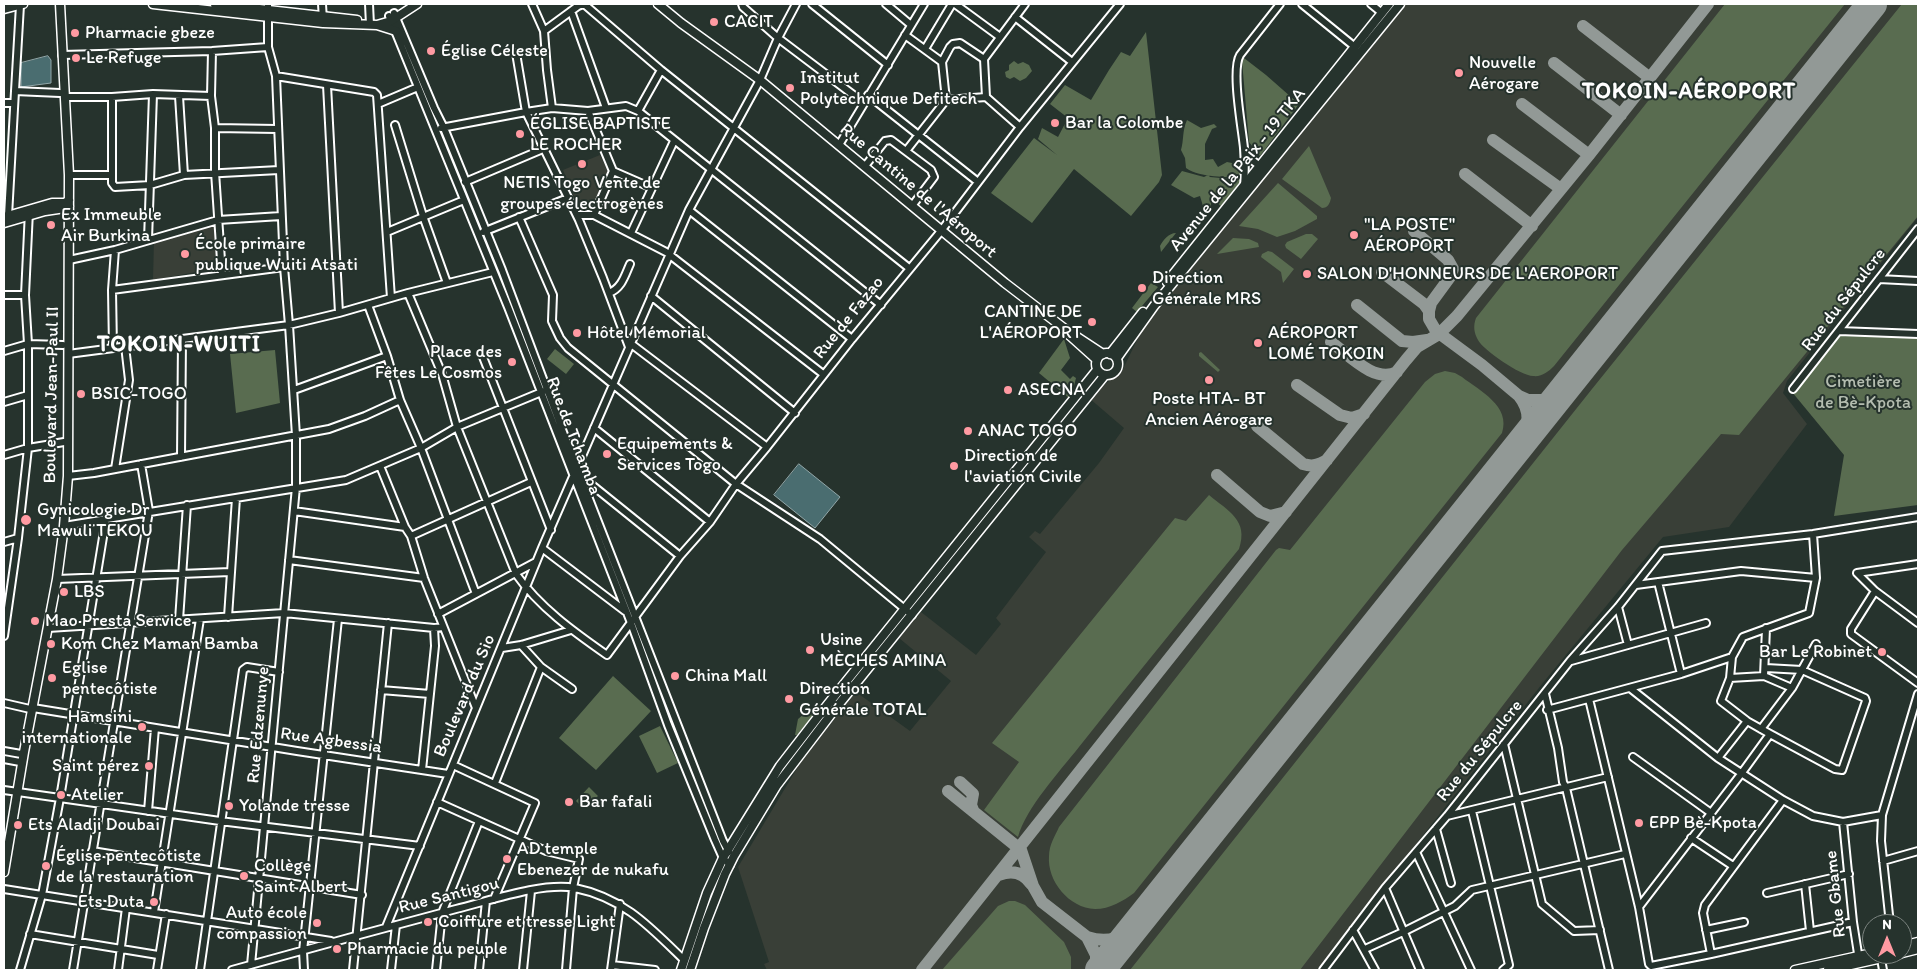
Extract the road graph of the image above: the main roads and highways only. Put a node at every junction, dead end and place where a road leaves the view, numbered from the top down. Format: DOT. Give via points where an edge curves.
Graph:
graph roads {
  1 [pos="21,4"];
  2 [pos="56,4"];
  3 [pos="60,4"];
  4 [pos="153,4"];
  5 [pos="214,4"];
  6 [pos="408,4"];
  7 [pos="417,4"];
  8 [pos="658,4"];
  9 [pos="1389,4"];
  10 [pos="1400,4"];
  11 [pos="4,9"];
  12 [pos="267,10"];
  13 [pos="393,17"];
  14 [pos="372,24"];
  15 [pos="396,32"];
  16 [pos="62,95"];
  17 [pos="66,205"];
  18 [pos="5,219"];
  19 [pos="1107,356"];
  20 [pos="1098,370"];
  21 [pos="1105,375"];
  22 [pos="31,708"];
  23 [pos="17,792"];
  24 [pos="728,855"];
  25 [pos="4,856"];
  26 [pos="4,872"];
  27 [pos="1862,958"];
  28 [pos="1859,960"];
  29 [pos="1862,960"];
  30 [pos="1839,969"];
  31 [pos="681,970"];
  32 [pos="690,970"];
  33 [pos="1795,970"];
  34 [pos="1828,970"];
  1 -- 11 [label="main road"];
  2 -- 16 [label="main road, Boulevard Jean-Paul II"];
  3 -- 16 [label="main road, Boulevard Jean-Paul II"];
  4 -- 12 [label="main road"];
  5 -- 12 [label="main road"];
  6 -- 13 [label="main road"];
  7 -- 13 [label="main road"];
  8 -- 19 [label="main road, Rue Cantine de l'Aéroport" via="760,80 941,231 1065,329"];
  9 -- 19 [label="main road, Avenue de la Paix - 19 TKA"];
  10 -- 19 [label="main road, Avenue de la Paix - 19 TKA" via="1154,306"];
  12 -- 14 [label="main road" via="323,20"];
  13 -- 14 [label="main road"];
  14 -- 15 [label="main road"];
  16 -- 17 [label="main road, Boulevard Jean-Paul II"];
  16 -- 17 [label="main road, Boulevard Jean-Paul II" via="69,175"];
  17 -- 18 [label="main road"];
  17 -- 22 [label="main road, Boulevard Jean-Paul II" via="61,511"];
  17 -- 22 [label="main road, Boulevard Jean-Paul II" via="69,260 68,476 56,579"];
  19 -- 20 [label="main road"];
  19 -- 21 [label="main road" via="1119,364 1116,372"];
  20 -- 21 [label="main road"];
  20 -- 24 [label="main road" via="780,766"];
  21 -- 24 [label="main road" via="835,709"];
  22 -- 23 [label="main road, Boulevard Jean-Paul II"];
  23 -- 25 [label="main road, Boulevard Jean-Paul II"];
  23 -- 26 [label="main road, Boulevard Jean-Paul II"];
  24 -- 31 [label="main road" via="708,893"];
  24 -- 32 [label="main road" via="730,865"];
  27 -- 28 [label="main road"];
  28 -- 29 [label="main road"];
  28 -- 30 [label="main road"];
  28 -- 33 [label="main road"];
  30 -- 34 [label="main road"];
}
